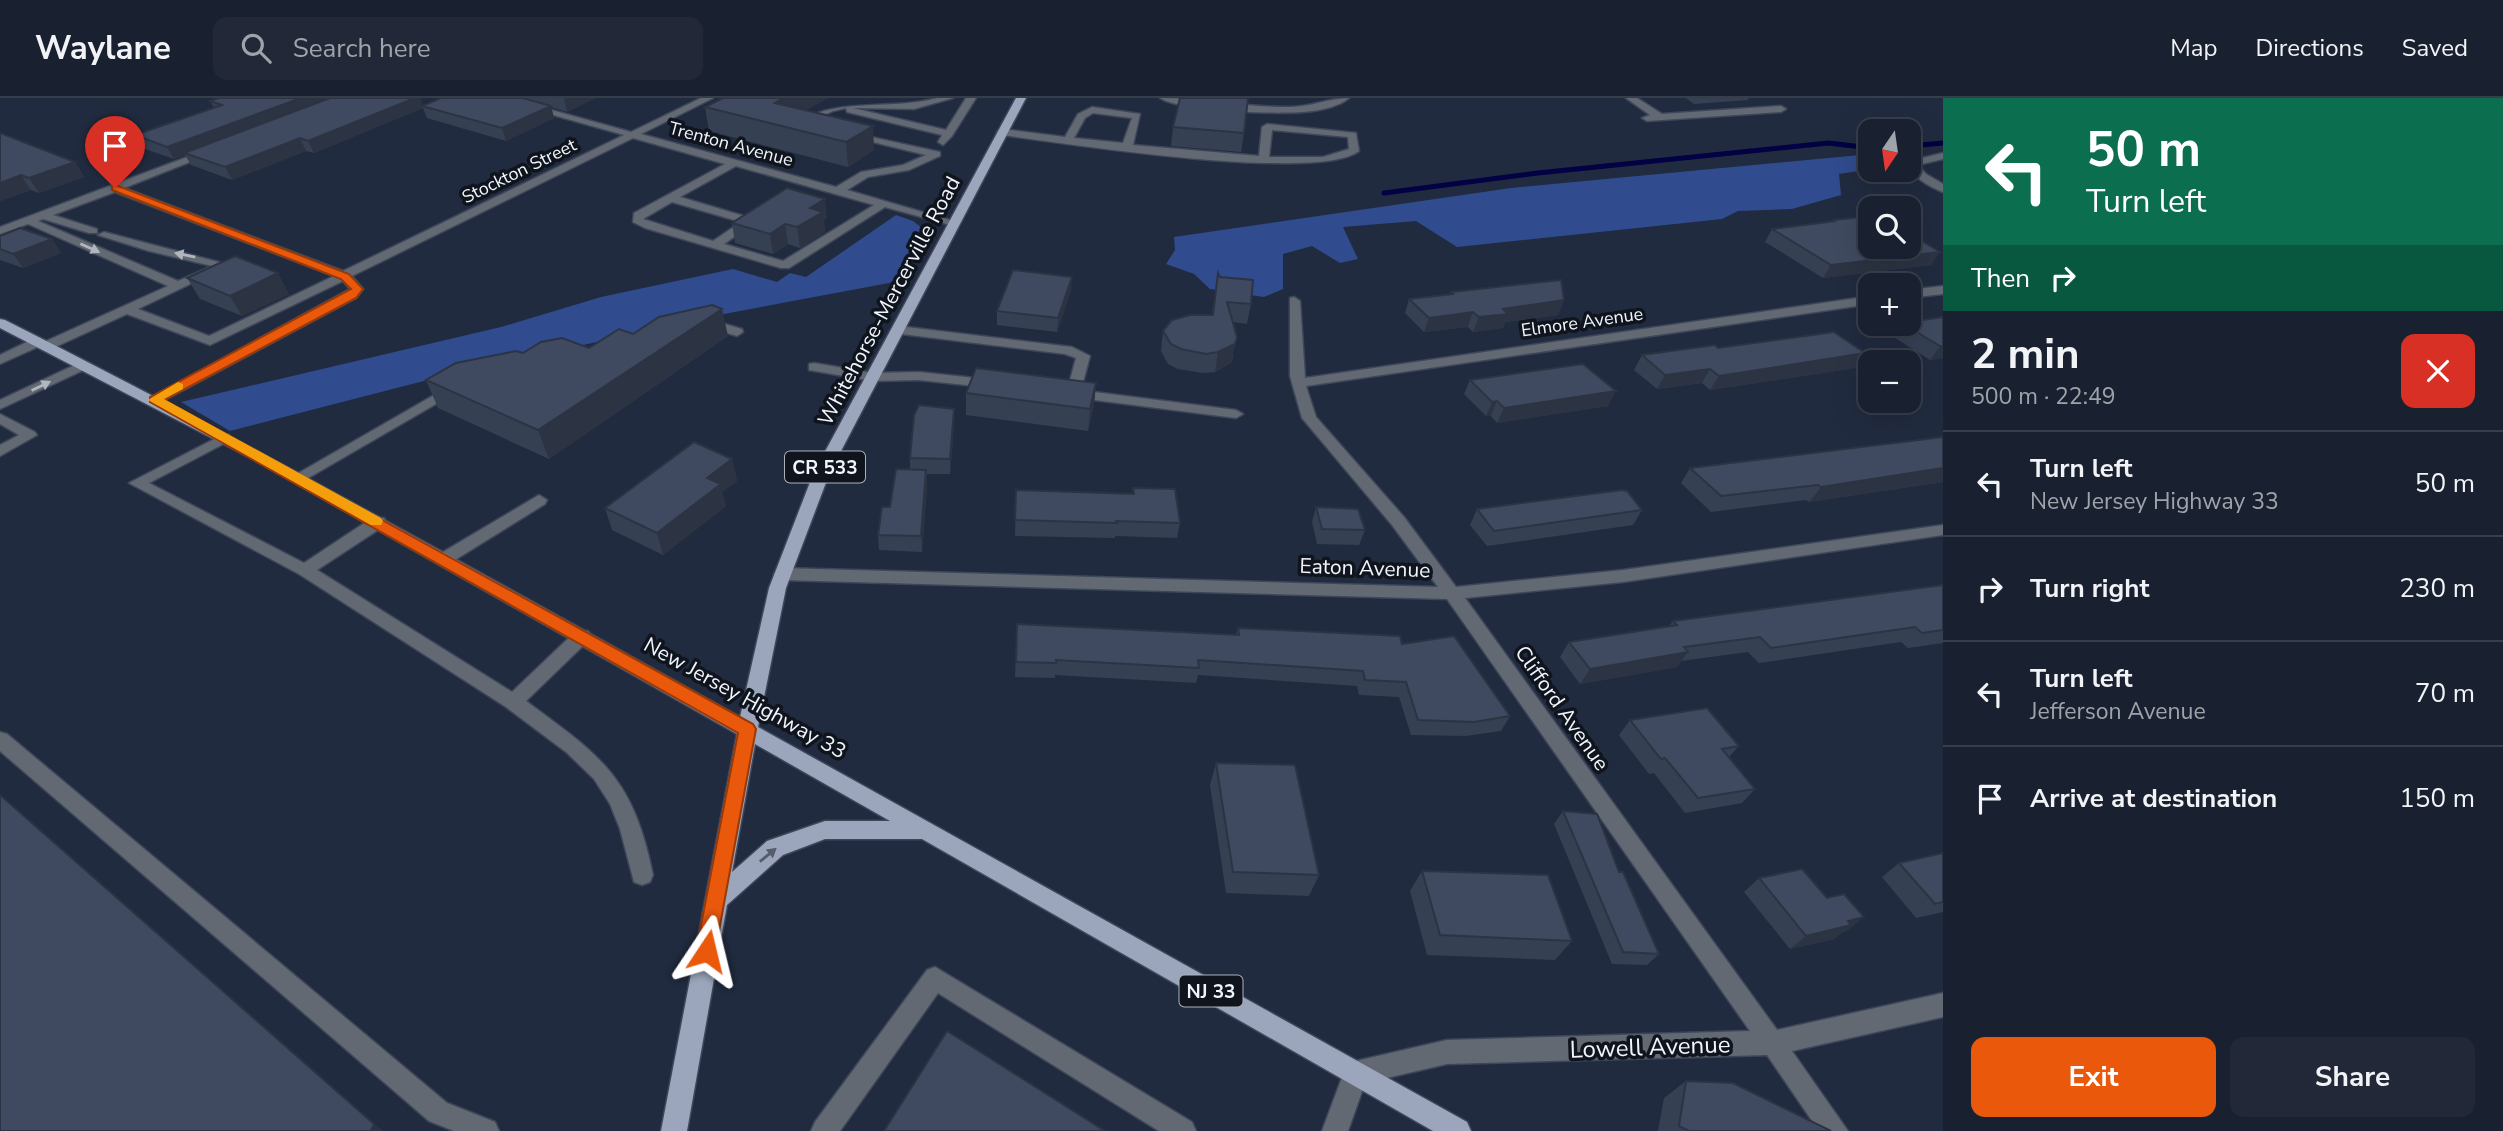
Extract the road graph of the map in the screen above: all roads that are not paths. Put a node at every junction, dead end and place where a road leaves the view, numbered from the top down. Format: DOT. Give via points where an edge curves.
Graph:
graph roads {
  1 [pos="498,98"];
  2 [pos="708,98"];
  3 [pos="948,98"];
  4 [pos="971,98"];
  5 [pos="1021,98"];
  6 [pos="1165,98"];
  7 [pos="1345,98"];
  8 [pos="1631,98"];
  9 [pos="831,106"];
  10 [pos="1781,109"];
  11 [pos="1660,117"];
  12 [pos="1647,118"];
  13 [pos="828,129"];
  14 [pos="841,132"];
  15 [pos="1002,132"];
  16 [pos="949,134"];
  17 [pos="633,135"];
  18 [pos="1068,141"];
  19 [pos="223,147"];
  20 [pos="1127,148"];
  21 [pos="936,154"];
  22 [pos="1943,156"];
  23 [pos="1264,159"];
  24 [pos="734,163"];
  25 [pos="115,188"];
  26 [pos="1943,189"];
  27 [pos="838,191"];
  28 [pos="671,198"];
  29 [pos="883,204"];
  30 [pos="43,215"];
  31 [pos="27,220"];
  32 [pos="954,223"];
  33 [pos="0,231"];
  34 [pos="715,244"];
  35 [pos="345,276"];
  36 [pos="177,285"];
  37 [pos="1943,290"];
  38 [pos="1921,293"];
  39 [pos="1294,301"];
  40 [pos="1858,302"];
  41 [pos="127,309"];
  42 [pos="3,327"];
  43 [pos="898,330"];
  44 [pos="691,332"];
  45 [pos="737,332"];
  46 [pos="42,344"];
  47 [pos="0,359"];
  48 [pos="81,366"];
  49 [pos="814,367"];
  50 [pos="873,377"];
  51 [pos="462,383"];
  52 [pos="1299,383"];
  53 [pos="1009,386"];
  54 [pos="154,400"];
  55 [pos="0,405"];
  56 [pos="1236,414"];
  57 [pos="0,418"];
  58 [pos="224,438"];
  59 [pos="0,451"];
  60 [pos="298,478"];
  61 [pos="540,500"];
  62 [pos="378,522"];
  63 [pos="1943,530"];
  64 [pos="444,559"];
  65 [pos="305,570"];
  66 [pos="782,574"];
  67 [pos="1452,593"];
  68 [pos="582,636"];
  69 [pos="513,702"];
  70 [pos="747,729"];
  71 [pos="0,740"];
  72 [pos="925,830"];
  73 [pos="642,875"];
  74 [pos="716,900"];
  75 [pos="1943,1005"];
  76 [pos="1772,1043"];
  77 [pos="1356,1073"];
  78 [pos="486,1131"];
  79 [pos="674,1131"];
  80 [pos="824,1131"];
  81 [pos="1183,1131"];
  82 [pos="1335,1131"];
  83 [pos="1458,1131"];
  84 [pos="1835,1131"];
  1 -- 17 [label="street, Trenton Avenue"];
  2 -- 17 [label="street, Stockton Street"];
  3 -- 9 [label="street" via="912,106 861,102"];
  4 -- 16 [label="street"];
  5 -- 15 [label="main road, Whitehorse-Mercerville Road / CR 533"];
  6 -- 7 [label="street" via="1299,110 1321,109"];
  8 -- 11 [label="street"];
  9 -- 13 [label="street" via="808,120"];
  9 -- 16 [label="street"];
  10 -- 11 [label="street"];
  11 -- 12 [label="street"];
  14 -- 21 [label="street"];
  15 -- 18 [label="street"];
  15 -- 32 [label="main road, Whitehorse-Mercerville Road / CR 533"];
  16 -- 21 [label="street"];
  17 -- 24 [label="street, Trenton Avenue"];
  17 -- 35 [label="street, Stockton Street"];
  18 -- 20 [label="street"];
  18 -- 20 [label="street" via="1082,116 1092,110 1137,116"];
  19 -- 25 [label="street"];
  20 -- 23 [label="street"];
  21 -- 27 [label="street" via="905,169 864,174"];
  22 -- 26 [label="street" via="1912,164"];
  23 -- 23 [label="street" via="1343,156 1354,151 1353,135 1267,127"];
  24 -- 27 [label="street, Trenton Avenue"];
  24 -- 28 [label="street"];
  25 -- 30 [label="street"];
  25 -- 35 [label="street"];
  27 -- 29 [label="street, Trenton Avenue"];
  28 -- 34 [label="street" via="638,215 638,220"];
  28 -- 34 [label="street" via="750,221"];
  29 -- 32 [label="street, Trenton Avenue"];
  29 -- 34 [label="street" via="785,265"];
  30 -- 31 [label="street"];
  36 -- 30 [label="street, one-way" via="225,265 153,250"];
  31 -- 33 [label="street"];
  31 -- 36 [label="street, one-way"];
  32 -- 43 [label="main road, Whitehorse-Mercerville Road / CR 533"];
  35 -- 41 [label="street, Stockton Street" via="210,341"];
  35 -- 54 [label="street" via="357,289 352,295"];
  36 -- 41 [label="street"];
  37 -- 38 [label="street"];
  39 -- 52 [label="street, Clifford Avenue"];
  40 -- 52 [label="street, Elmore Avenue"];
  41 -- 46 [label="street"];
  42 -- 46 [label="main road, New Jersey Highway 33 / NJ 33"];
  43 -- 50 [label="main road, Whitehorse-Mercerville Road / CR 533"];
  43 -- 56 [label="street" via="1068,350 1083,356 1075,386 1055,391"];
  44 -- 45 [label="street" via="718,326"];
  46 -- 47 [label="street"];
  46 -- 48 [label="main road, New Jersey Highway 33 / NJ 33"];
  48 -- 54 [label="main road, New Jersey Highway 33 / NJ 33"];
  55 -- 48 [label="street, one-way"];
  49 -- 50 [label="street"];
  50 -- 53 [label="street" via="919,376"];
  50 -- 66 [label="main road, Whitehorse-Mercerville Road / CR 533" via="822,472"];
  51 -- 60 [label="street"];
  52 -- 67 [label="street, Clifford Avenue" via="1309,418 1398,521"];
  54 -- 58 [label="main road, New Jersey Highway 33 / NJ 33"];
  57 -- 59 [label="street" via="30,435"];
  58 -- 60 [label="main road, New Jersey Highway 33 / NJ 33"];
  58 -- 65 [label="street" via="137,483"];
  60 -- 62 [label="main road, New Jersey Highway 33 / NJ 33"];
  61 -- 64 [label="street"];
  62 -- 64 [label="main road, New Jersey Highway 33 / NJ 33"];
  62 -- 65 [label="street"];
  63 -- 67 [label="street, Eaton Avenue" via="1623,576"];
  64 -- 68 [label="main road, New Jersey Highway 33 / NJ 33"];
  65 -- 69 [label="street"];
  66 -- 67 [label="street, Eaton Avenue"];
  66 -- 70 [label="main road, Whitehorse-Mercerville Road / CR 533"];
  67 -- 76 [label="street, Clifford Avenue"];
  68 -- 69 [label="street"];
  68 -- 70 [label="main road, New Jersey Highway 33 / NJ 33"];
  69 -- 73 [label="street" via="592,763 618,801 636,841"];
  70 -- 72 [label="main road, New Jersey Highway 33 / NJ 33"];
  70 -- 74 [label="main road, CR 533"];
  71 -- 78 [label="street" via="438,1112"];
  74 -- 72 [label="main road, one-way" via="775,848 825,830"];
  72 -- 77 [label="main road, New Jersey Highway 33 / NJ 33"];
  74 -- 79 [label="main road, CR 533"];
  75 -- 76 [label="street, Lowell Avenue"];
  76 -- 77 [label="street, Lowell Avenue" via="1447,1052"];
  76 -- 84 [label="street, Clifford Avenue"];
  77 -- 82 [label="street"];
  77 -- 83 [label="main road, New Jersey Highway 33 / NJ 33"];
  80 -- 81 [label="street" via="934,978"];
}
